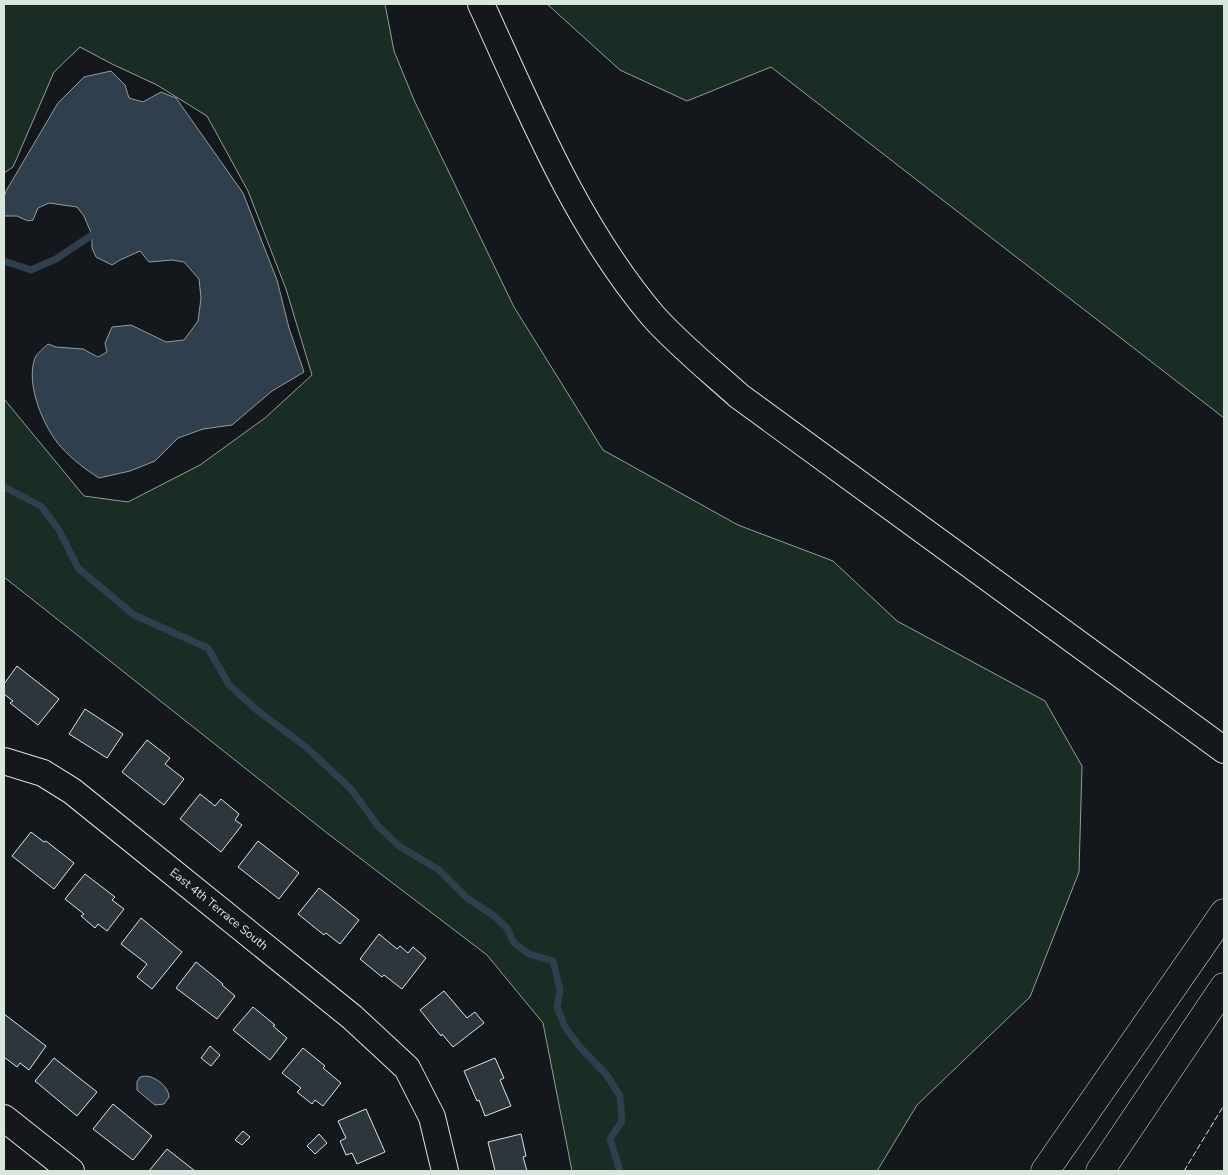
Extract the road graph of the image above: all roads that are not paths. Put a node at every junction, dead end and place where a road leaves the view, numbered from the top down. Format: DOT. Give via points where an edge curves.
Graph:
graph roads {
  1 [pos="481,4"];
  2 [pos="1224,750"];
  3 [pos="4,761"];
  4 [pos="1224,913"];
  5 [pos="1224,987"];
  6 [pos="4,1118"];
  7 [pos="71,1171"];
  8 [pos="444,1171"];
  9 [pos="1045,1171"];
  10 [pos="1100,1171"];
  1 -- 2 [label="street" via="555,163 585,219 654,316 739,396"];
  3 -- 8 [label="street, East 4th Terrace South" via="43,773 72,791 352,1016 406,1068 432,1117"];
  4 -- 9 [label="highway"];
  5 -- 10 [label="highway"];
  6 -- 7 [label="street"];
}
